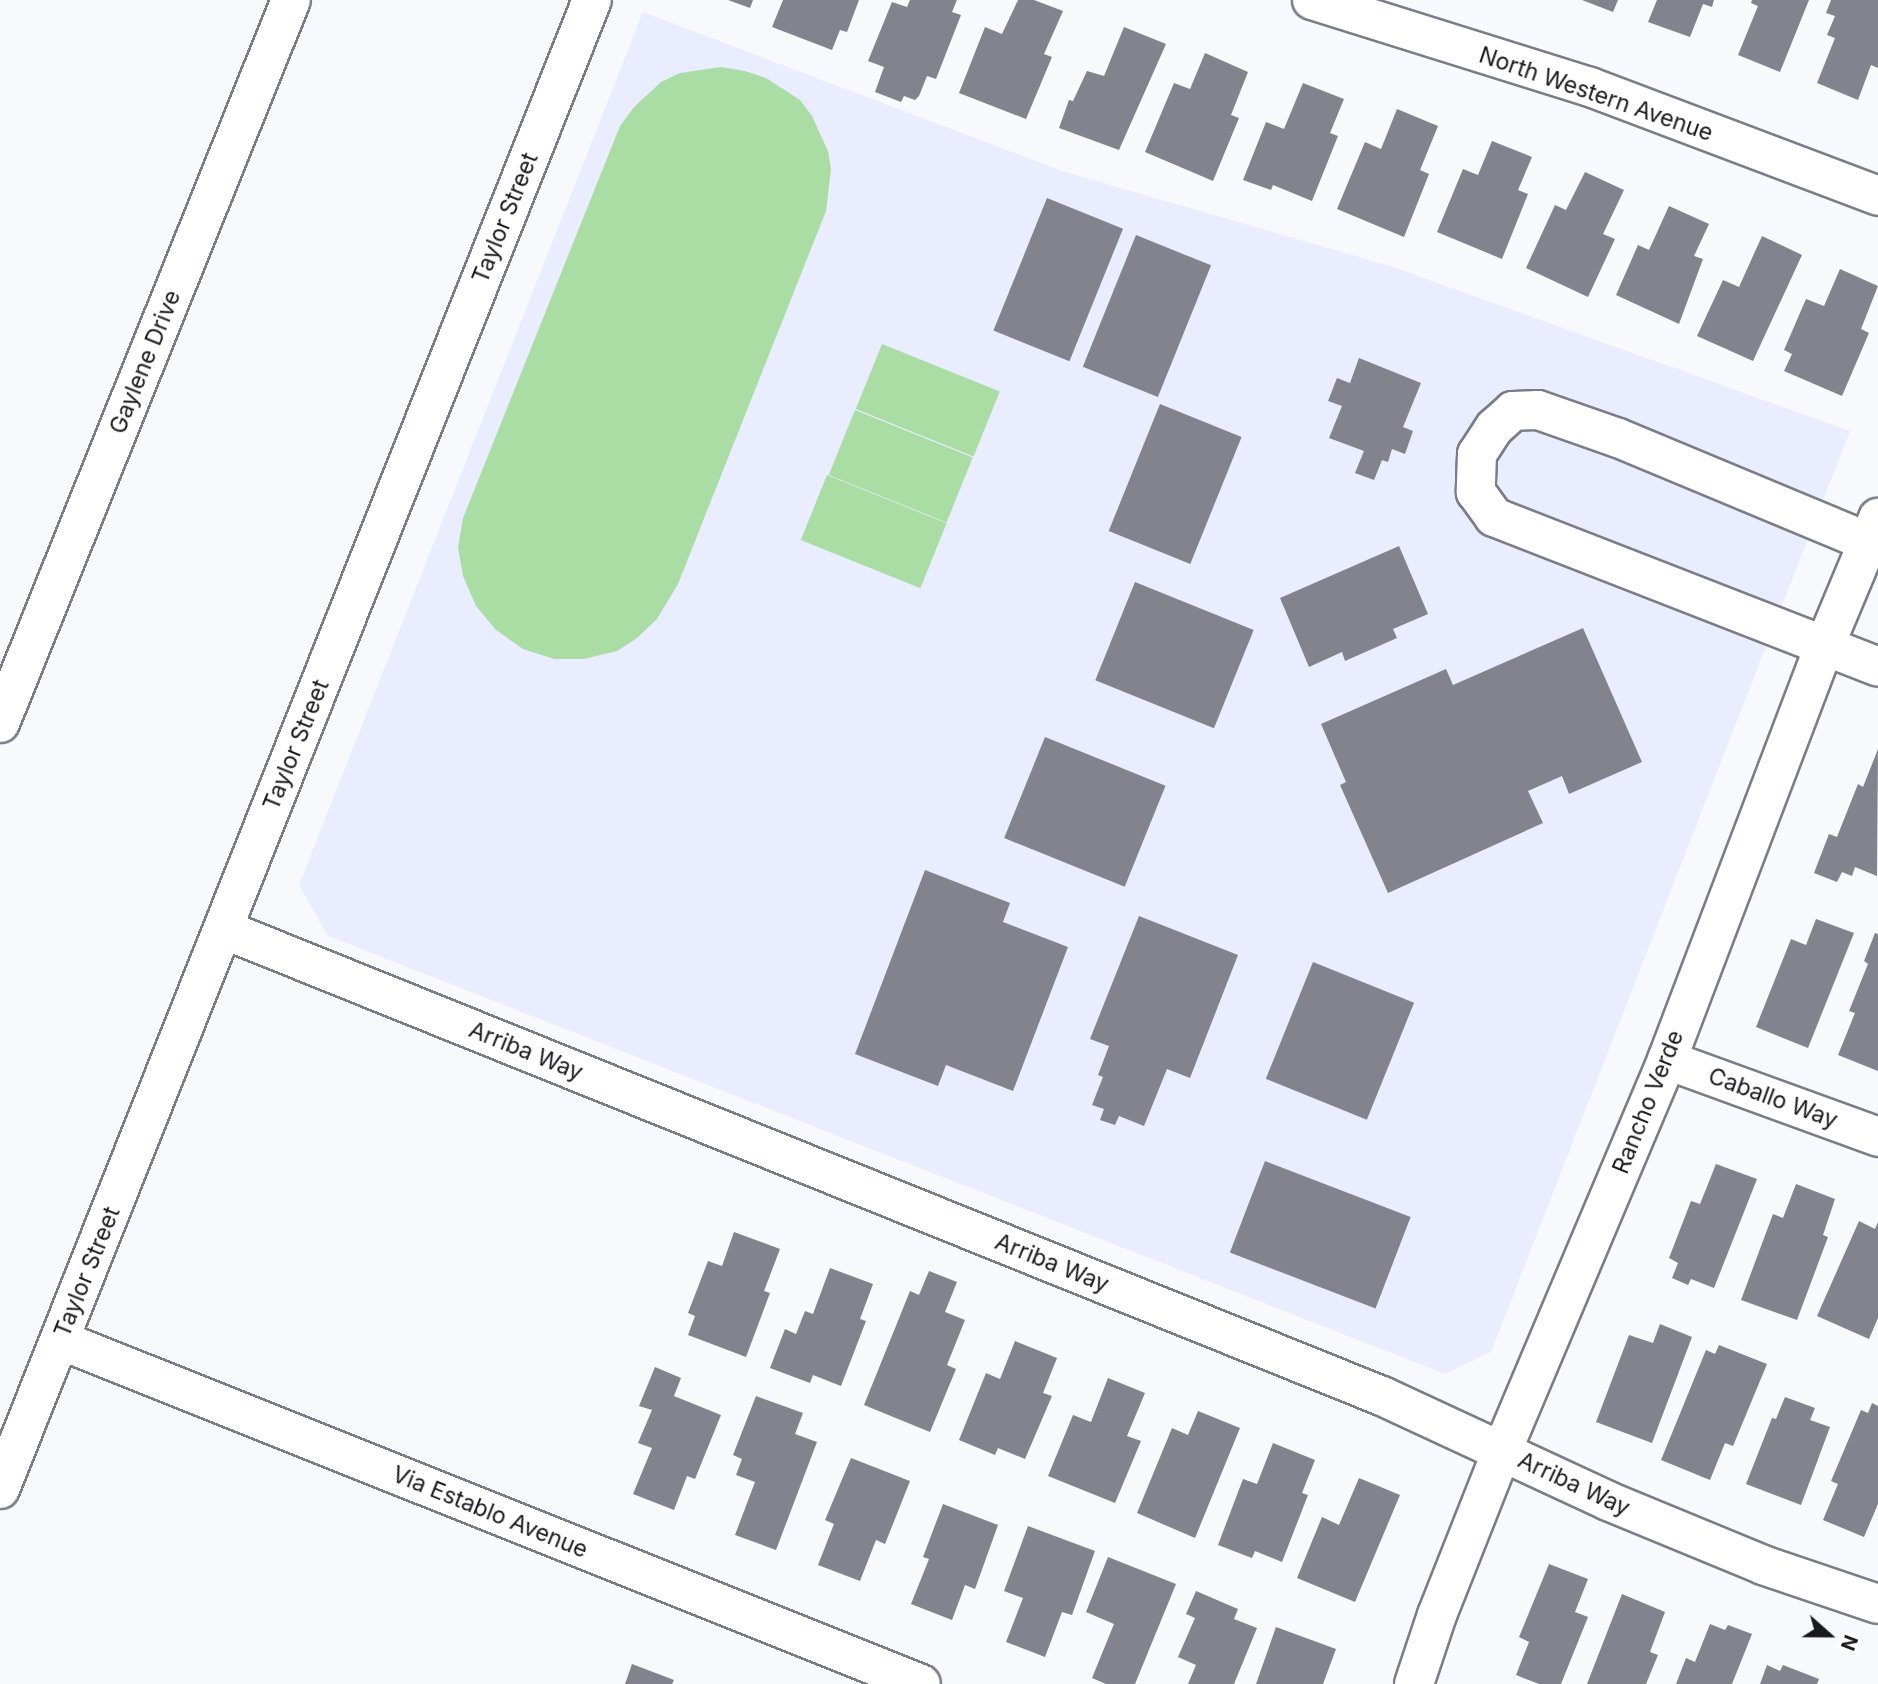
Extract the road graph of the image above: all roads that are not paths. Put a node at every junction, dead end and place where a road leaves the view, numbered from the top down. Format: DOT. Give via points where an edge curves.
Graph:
graph roads {
  1 [pos="291,0"];
  2 [pos="592,0"];
  3 [pos="1312,0"];
  4 [pos="1878,196"];
  5 [pos="1873,530"];
  6 [pos="1825,645"];
  7 [pos="1878,667"];
  8 [pos="0,723"];
  9 [pos="223,929"];
  10 [pos="1667,1060"];
  11 [pos="1878,1137"];
  12 [pos="60,1340"];
  13 [pos="1502,1451"];
  14 [pos="0,1489"];
  15 [pos="1878,1604"];
  16 [pos="921,1684"];
  17 [pos="1414,1684"];
  1 -- 8 [label="street, Gaylene Drive"];
  2 -- 9 [label="street, Taylor Street"];
  3 -- 4 [label="street, North Western Avenue" via="1590,87"];
  5 -- 6 [label="street, Rancho Verde"];
  5 -- 6 [label="street" via="1538,410 1513,411 1494,428 1477,454 1476,492 1494,517"];
  6 -- 7 [label="street"];
  6 -- 10 [label="street, Rancho Verde"];
  9 -- 12 [label="street, Taylor Street"];
  9 -- 13 [label="street, Arriba Way" via="1382,1396"];
  10 -- 11 [label="street, Caballo Way"];
  10 -- 13 [label="street, Rancho Verde"];
  12 -- 14 [label="street, Taylor Street"];
  12 -- 16 [label="street, Via Establo Avenue"];
  13 -- 15 [label="street, Arriba Way" via="1763,1565"];
  13 -- 17 [label="street, Rancho Verde"];
}
